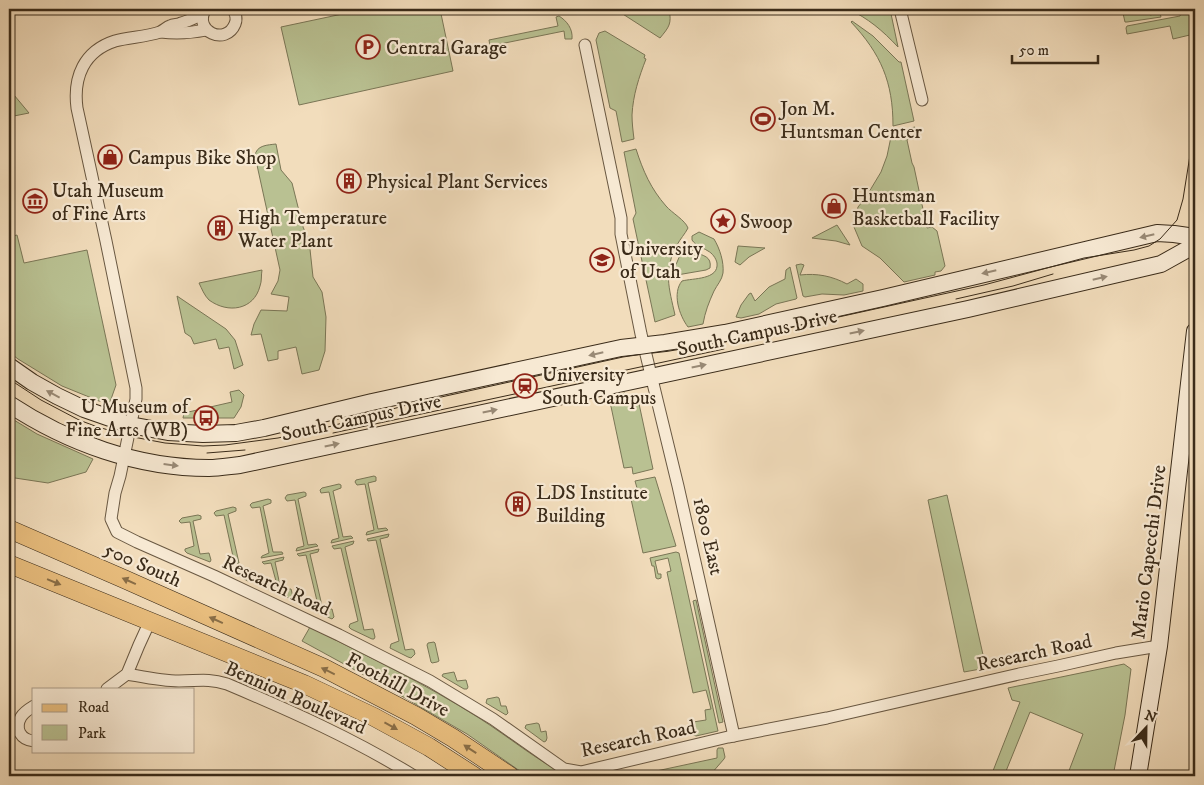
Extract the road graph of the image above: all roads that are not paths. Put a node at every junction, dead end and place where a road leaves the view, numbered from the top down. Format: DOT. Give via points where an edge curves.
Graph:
graph roads {
  1 [pos="232,9"];
  2 [pos="900,9"];
  3 [pos="204,11"];
  4 [pos="206,30"];
  5 [pos="161,32"];
  6 [pos="585,45"];
  7 [pos="922,100"];
  8 [pos="1195,237"];
  9 [pos="1195,245"];
  10 [pos="1195,331"];
  11 [pos="644,345"];
  12 [pos="9,366"];
  13 [pos="651,376"];
  14 [pos="9,404"];
  15 [pos="130,425"];
  16 [pos="125,450"];
  17 [pos="9,529"];
  18 [pos="9,564"];
  19 [pos="174,601"];
  20 [pos="150,621"];
  21 [pos="259,639"];
  22 [pos="1159,646"];
  23 [pos="128,674"];
  24 [pos="108,688"];
  25 [pos="32,708"];
  26 [pos="734,736"];
  27 [pos="32,740"];
  28 [pos="414,776"];
  29 [pos="474,776"];
  30 [pos="510,776"];
  31 [pos="1138,776"];
  1 -- 4 [label="street" via="236,21 226,34 211,34"];
  2 -- 7 [label="street"];
  3 -- 4 [label="street" via="202,22"];
  3 -- 5 [label="street"];
  4 -- 5 [label="street"];
  5 -- 15 [label="street, Research Road" via="116,41 99,49 84,64 76,87 77,108 136,388"];
  6 -- 11 [label="street, 1800 East"];
  8 -- 11 [label="street, South Campus Drive, one-way" via="1157,233 883,298 726,332"];
  13 -- 9 [label="street, South Campus Drive, one-way" via="968,309 1161,264"];
  10 -- 22 [label="street, Mario Capecchi Drive"];
  11 -- 13 [label="street, 1800 East"];
  11 -- 15 [label="street, South Campus Drive, one-way" via="236,433 168,432"];
  15 -- 12 [label="street, South Campus Drive, one-way" via="57,396"];
  16 -- 13 [label="street, South Campus Drive, one-way" via="143,462 211,468 240,465"];
  13 -- 26 [label="street, 1800 East"];
  14 -- 16 [label="street, South Campus Drive" via="76,440"];
  15 -- 16 [label="street, Research Road"];
  16 -- 26 [label="street, Research Road" via="111,519 117,532 430,680 492,718 564,769 581,772"];
  19 -- 17 [label="main road, 500 South, one-way"];
  18 -- 20 [label="main road, one-way"];
  19 -- 20 [label="main road"];
  21 -- 19 [label="main road, 500 South, one-way"];
  20 -- 23 [label="street"];
  20 -- 29 [label="main road, Foothill Drive, one-way" via="374,716"];
  30 -- 21 [label="main road, Foothill Drive, one-way" via="416,716 324,668"];
  22 -- 26 [label="street, Research Road"];
  22 -- 31 [label="street, Mario Capecchi Drive"];
  23 -- 24 [label="street"];
  23 -- 28 [label="street, Bennion Boulevard" via="178,681 214,680 227,684 324,727"];
  25 -- 27 [label="street" via="20,719 18,728 21,736"];
}
